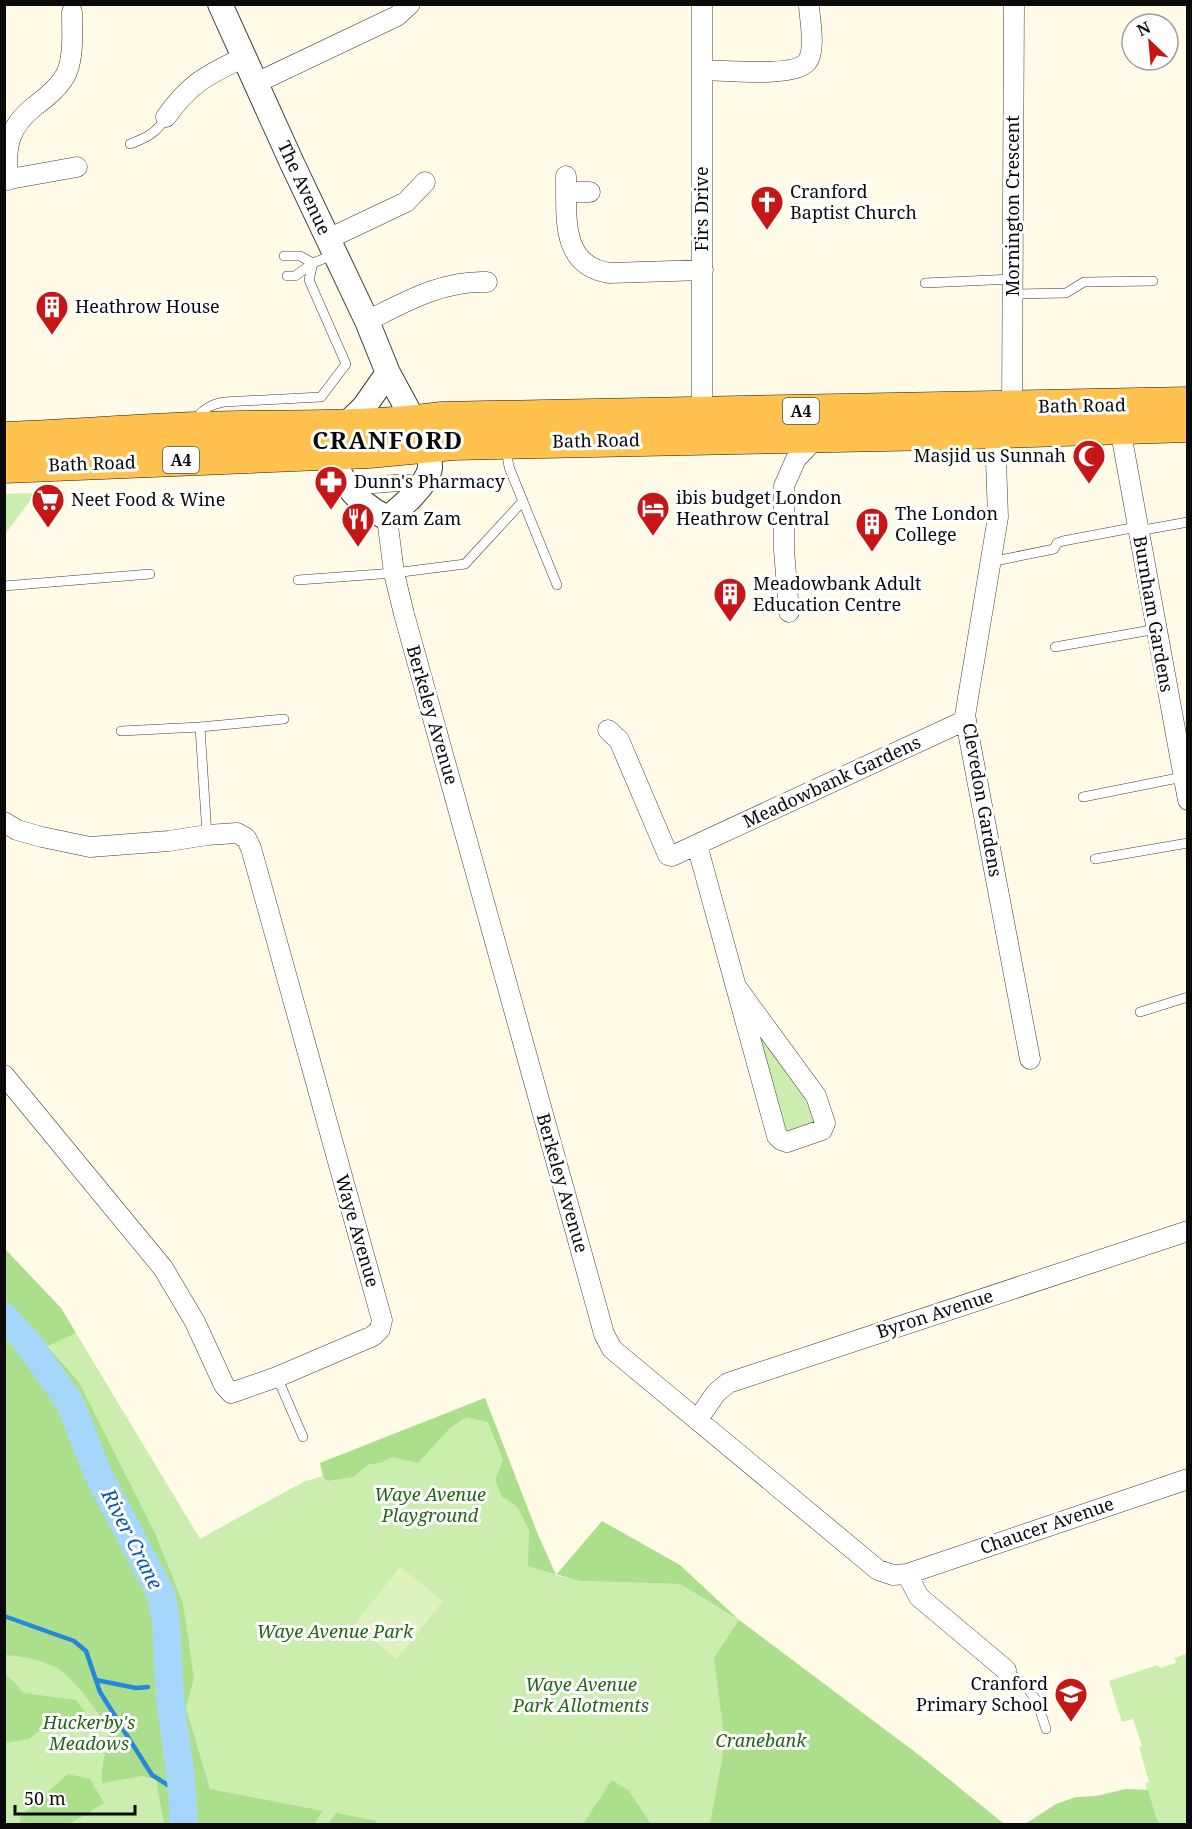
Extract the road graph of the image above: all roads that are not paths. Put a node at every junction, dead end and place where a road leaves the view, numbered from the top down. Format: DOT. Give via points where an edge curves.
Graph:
graph roads {
  1 [pos="220,4"];
  2 [pos="410,4"];
  3 [pos="702,4"];
  4 [pos="1014,4"];
  5 [pos="808,7"];
  6 [pos="72,12"];
  7 [pos="244,57"];
  8 [pos="702,70"];
  9 [pos="256,83"];
  10 [pos="166,117"];
  11 [pos="130,144"];
  12 [pos="77,168"];
  13 [pos="6,180"];
  14 [pos="425,182"];
  15 [pos="590,192"];
  16 [pos="332,247"];
  17 [pos="284,256"];
  18 [pos="313,263"];
  19 [pos="703,270"];
  20 [pos="287,276"];
  21 [pos="1153,281"];
  22 [pos="487,282"];
  23 [pos="925,283"];
  24 [pos="1013,286"];
  25 [pos="367,321"];
  26 [pos="388,373"];
  27 [pos="1188,403"];
  28 [pos="702,413"];
  29 [pos="1004,420"];
  30 [pos="1188,426"];
  31 [pos="198,428"];
  32 [pos="1120,428"];
  33 [pos="420,435"];
  34 [pos="823,436"];
  35 [pos="787,437"];
  36 [pos="4,438"];
  37 [pos="339,440"];
  38 [pos="505,443"];
  39 [pos="4,467"];
  40 [pos="789,472"];
  41 [pos="423,482"];
  42 [pos="351,489"];
  43 [pos="523,501"];
  44 [pos="387,518"];
  45 [pos="1188,522"];
  46 [pos="1138,529"];
  47 [pos="990,562"];
  48 [pos="394,573"];
  49 [pos="150,574"];
  50 [pos="298,580"];
  51 [pos="557,585"];
  52 [pos="4,586"];
  53 [pos="789,612"];
  54 [pos="1156,629"];
  55 [pos="1055,647"];
  56 [pos="284,719"];
  57 [pos="966,720"];
  58 [pos="200,727"];
  59 [pos="608,730"];
  60 [pos="121,731"];
  61 [pos="1186,785"];
  62 [pos="1083,797"];
  63 [pos="4,822"];
  64 [pos="207,835"];
  65 [pos="1188,843"];
  66 [pos="697,845"];
  67 [pos="1095,859"];
  68 [pos="737,987"];
  69 [pos="1188,997"];
  70 [pos="1140,1012"];
  71 [pos="1030,1059"];
  72 [pos="4,1075"];
  73 [pos="1188,1231"];
  74 [pos="277,1377"];
  75 [pos="698,1419"];
  76 [pos="303,1437"];
  77 [pos="1188,1479"];
  78 [pos="907,1574"];
  79 [pos="1006,1670"];
  80 [pos="1046,1729"];
  1 -- 7 [label="street, The Avenue"];
  2 -- 9 [label="street" via="397,16"];
  3 -- 8 [label="street, Firs Drive"];
  4 -- 24 [label="street, Mornington Crescent"];
  5 -- 8 [label="street" via="811,47 807,62 798,68 784,72"];
  6 -- 13 [label="street" via="68,69 51,93 17,124 7,146"];
  7 -- 9 [label="street, The Avenue"];
  7 -- 10 [label="street" via="197,82"];
  8 -- 19 [label="street, Firs Drive"];
  9 -- 16 [label="street, The Avenue"];
  10 -- 11 [label="lane" via="148,138"];
  12 -- 13 [label="street"];
  14 -- 16 [label="street" via="406,202"];
  15 -- 19 [label="street" via="566,184 571,244 591,268 610,273"];
  16 -- 18 [label="lane"];
  16 -- 25 [label="street, The Avenue"];
  17 -- 18 [label="lane" via="300,256"];
  18 -- 20 [label="lane" via="295,276"];
  18 -- 31 [label="lane" via="309,280 346,364 321,397 213,404 197,417"];
  19 -- 28 [label="street, Firs Drive"];
  21 -- 24 [label="lane" via="1084,282 1066,293"];
  22 -- 25 [label="street" via="441,287"];
  23 -- 24 [label="lane"];
  24 -- 29 [label="street, Mornington Crescent"];
  25 -- 26 [label="street, The Avenue"];
  26 -- 33 [label="street, The Avenue"];
  26 -- 37 [label="street"];
  27 -- 29 [label="highway, Bath Road / A4"];
  28 -- 29 [label="highway, Bath Road / A4"];
  28 -- 33 [label="highway, Bath Road / A4" via="440,418"];
  29 -- 32 [label="highway, Bath Road / A4"];
  29 -- 34 [label="highway, Bath Road / A4"];
  29 -- 47 [label="street, Clevedon Gardens" via="998,517"];
  30 -- 32 [label="highway, Bath Road / A4"];
  31 -- 36 [label="highway, Bath Road / A4"];
  31 -- 37 [label="highway, Bath Road / A4"];
  32 -- 46 [label="street, Burnham Gardens"];
  33 -- 37 [label="highway, Bath Road / A4"];
  33 -- 38 [label="highway, Bath Road / A4" via="453,444"];
  33 -- 41 [label="street" via="430,467"];
  34 -- 35 [label="highway, Bath Road / A4"];
  34 -- 40 [label="street" via="803,450"];
  35 -- 38 [label="highway, Bath Road / A4"];
  35 -- 40 [label="street"];
  37 -- 39 [label="highway, Bath Road / A4"];
  37 -- 42 [label="street" via="341,477"];
  38 -- 43 [label="lane"];
  40 -- 53 [label="street" via="782,498"];
  41 -- 42 [label="lane"];
  41 -- 44 [label="street" via="402,508"];
  42 -- 44 [label="street" via="373,511"];
  43 -- 48 [label="lane" via="465,564"];
  43 -- 51 [label="lane"];
  44 -- 48 [label="street, Berkeley Avenue"];
  45 -- 46 [label="lane"];
  46 -- 47 [label="lane" via="1063,541 1054,549"];
  46 -- 54 [label="street, Burnham Gardens"];
  47 -- 57 [label="street, Clevedon Gardens"];
  48 -- 50 [label="lane"];
  48 -- 75 [label="street, Berkeley Avenue" via="604,1334 618,1355"];
  49 -- 52 [label="lane"];
  54 -- 55 [label="lane"];
  54 -- 61 [label="street, Burnham Gardens"];
  56 -- 58 [label="lane"];
  57 -- 66 [label="street, Meadowbank Gardens"];
  57 -- 71 [label="street, Clevedon Gardens"];
  58 -- 60 [label="lane"];
  58 -- 64 [label="lane"];
  59 -- 66 [label="street, Meadowbank Gardens" via="619,740 668,855"];
  61 -- 62 [label="lane"];
  63 -- 64 [label="street, Waye Avenue" via="17,830 90,847"];
  64 -- 74 [label="street, Waye Avenue" via="237,832 251,848 382,1320 373,1336"];
  65 -- 67 [label="lane"];
  66 -- 68 [label="street"];
  68 -- 68 [label="street" via="777,1136 787,1142 822,1131 825,1123 816,1096"];
  69 -- 70 [label="lane"];
  72 -- 74 [label="street, Waye Avenue" via="164,1268 231,1393"];
  73 -- 75 [label="street, Byron Avenue" via="728,1383"];
  74 -- 76 [label="lane"];
  75 -- 78 [label="street, Berkeley Avenue" via="878,1570"];
  77 -- 78 [label="street, Chaucer Avenue"];
  78 -- 79 [label="street" via="920,1597"];
  79 -- 80 [label="lane" via="1037,1701"];
}
